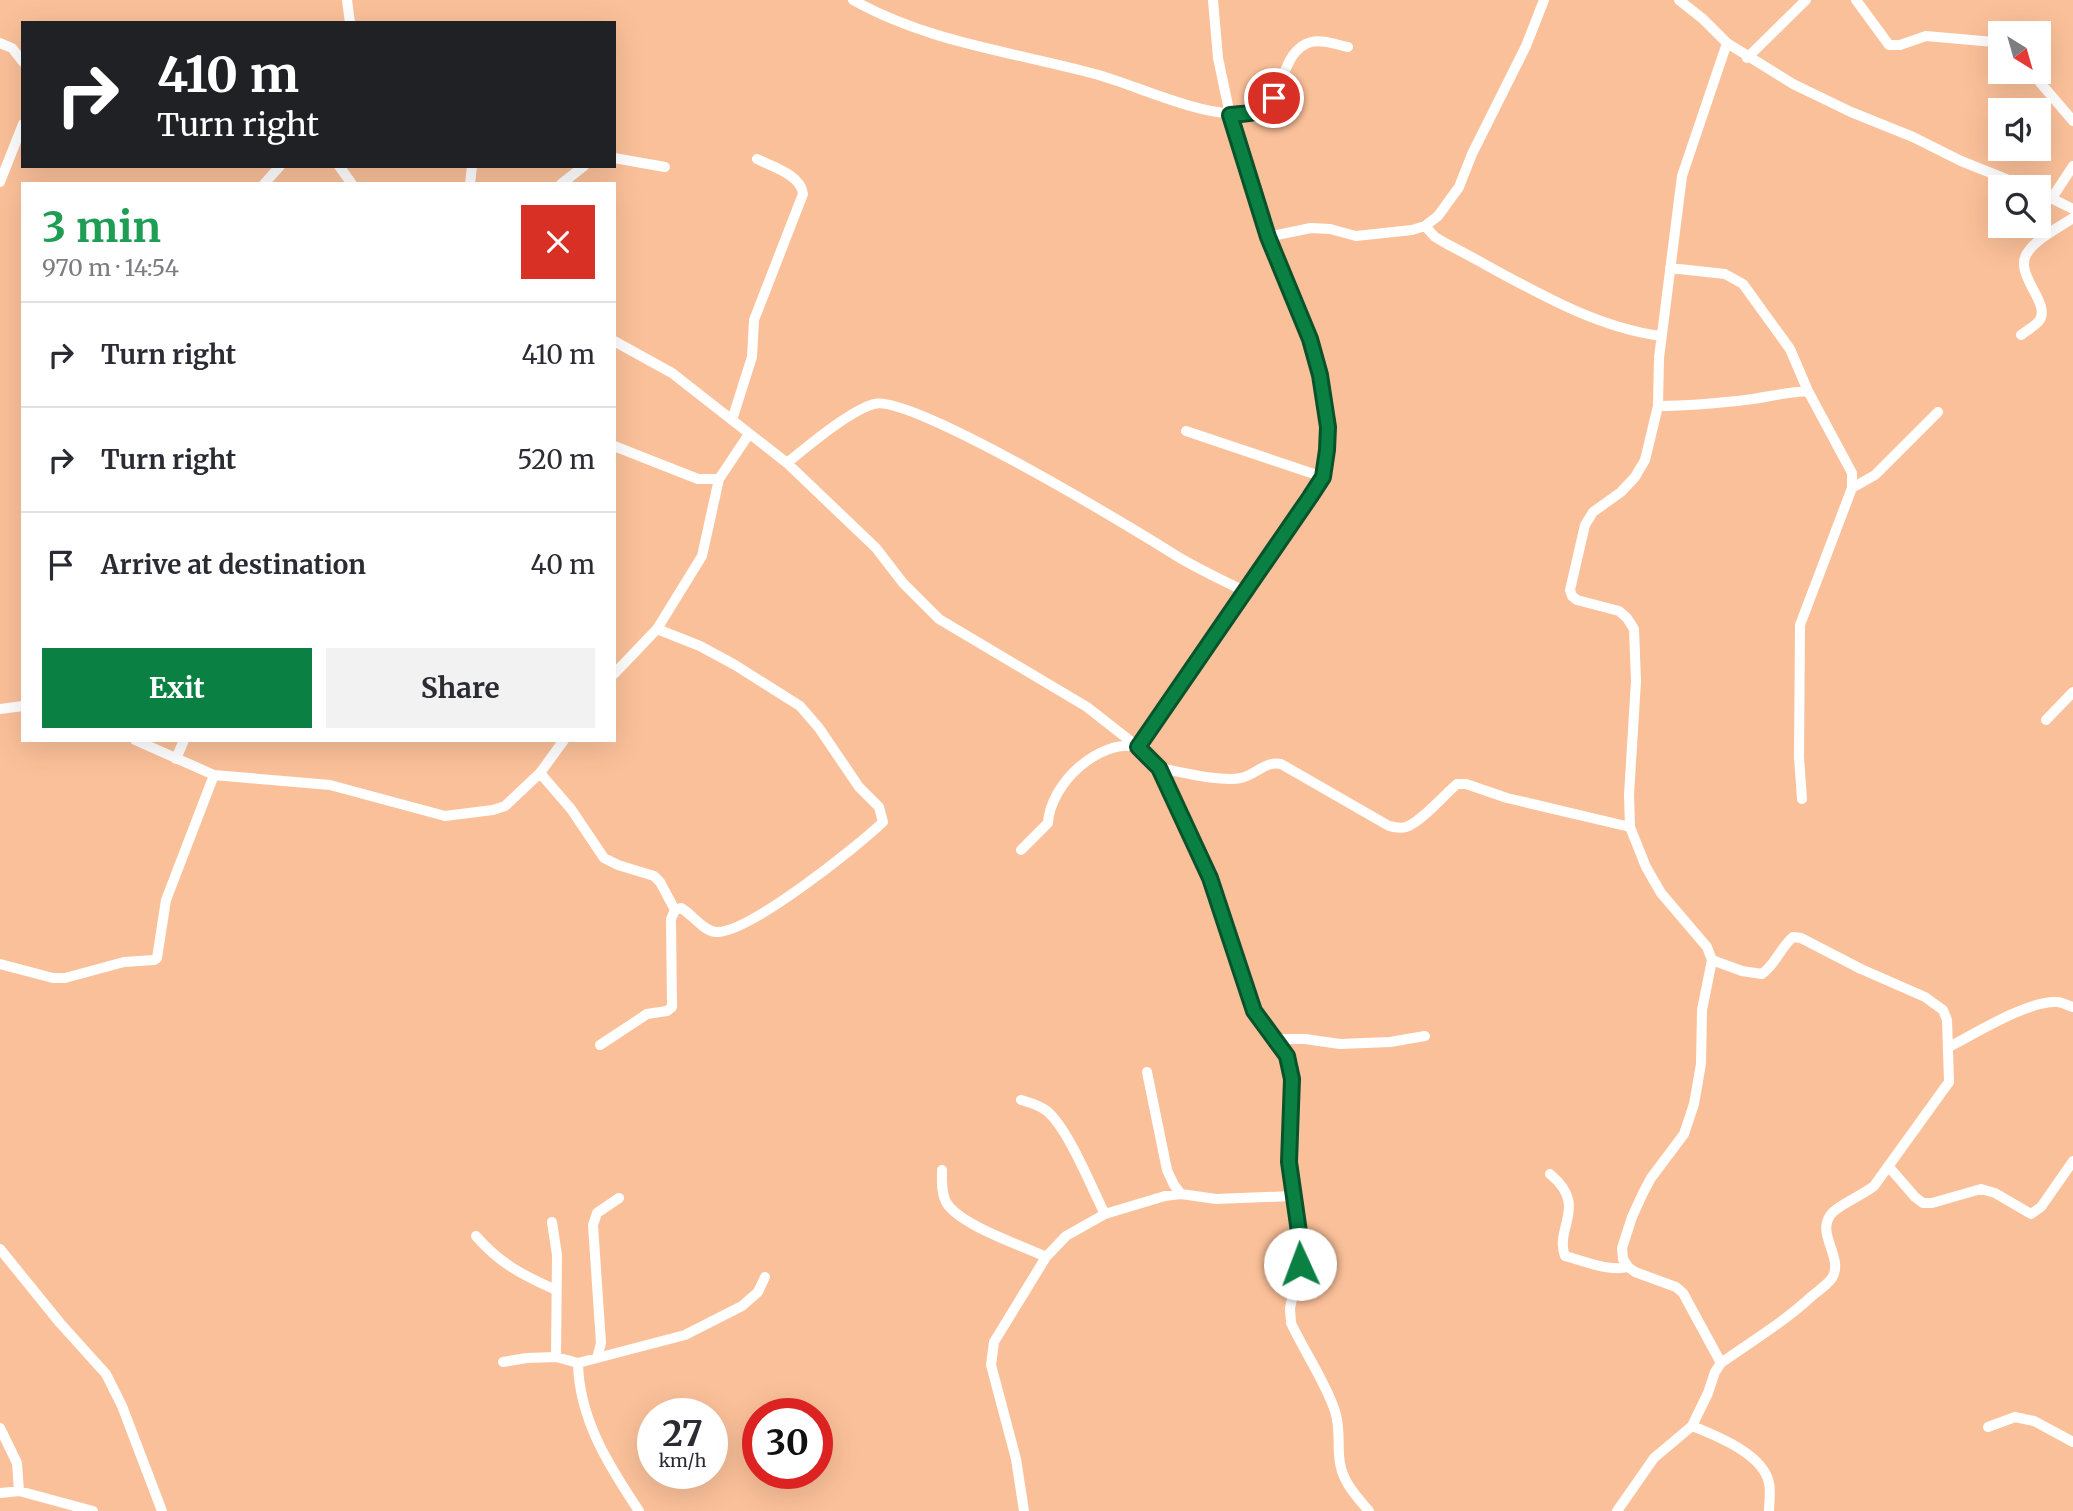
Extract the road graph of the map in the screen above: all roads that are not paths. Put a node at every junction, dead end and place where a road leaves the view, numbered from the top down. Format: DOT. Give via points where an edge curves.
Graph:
graph roads {
  1 [pos="347,0"];
  2 [pos="853,0"];
  3 [pos="1213,0"];
  4 [pos="1544,0"];
  5 [pos="1679,0"];
  6 [pos="1806,0"];
  7 [pos="1856,0"];
  8 [pos="350,21"];
  9 [pos="1988,41"];
  10 [pos="0,43"];
  11 [pos="1727,43"];
  12 [pos="1348,47"];
  13 [pos="1747,58"];
  14 [pos="21,59"];
  15 [pos="2041,84"];
  16 [pos="1230,115"];
  17 [pos="2073,121"];
  18 [pos="21,129"];
  19 [pos="616,158"];
  20 [pos="757,159"];
  21 [pos="2073,166"];
  22 [pos="664,167"];
  23 [pos="278,168"];
  24 [pos="581,168"];
  25 [pos="1996,175"];
  26 [pos="0,182"];
  27 [pos="266,182"];
  28 [pos="564,182"];
  29 [pos="2052,198"];
  30 [pos="2073,209"];
  31 [pos="2073,218"];
  32 [pos="1425,226"];
  33 [pos="1268,237"];
  34 [pos="1670,268"];
  35 [pos="2021,335"];
  36 [pos="1661,336"];
  37 [pos="616,342"];
  38 [pos="1808,391"];
  39 [pos="1658,406"];
  40 [pos="1938,412"];
  41 [pos="732,420"];
  42 [pos="1186,431"];
  43 [pos="749,434"];
  44 [pos="616,447"];
  45 [pos="787,463"];
  46 [pos="1323,477"];
  47 [pos="719,479"];
  48 [pos="1852,488"];
  49 [pos="1246,592"];
  50 [pos="657,629"];
  51 [pos="616,672"];
  52 [pos="2073,692"];
  53 [pos="21,706"];
  54 [pos="0,709"];
  55 [pos="2046,719"];
  56 [pos="139,742"];
  57 [pos="183,742"];
  58 [pos="563,742"];
  59 [pos="1138,747"];
  60 [pos="176,759"];
  61 [pos="1159,768"];
  62 [pos="540,773"];
  63 [pos="214,775"];
  64 [pos="1802,799"];
  65 [pos="1630,827"];
  66 [pos="1021,850"];
  67 [pos="675,911"];
  68 [pos="1712,960"];
  69 [pos="0,964"];
  70 [pos="2073,1007"];
  71 [pos="1424,1036"];
  72 [pos="1274,1038"];
  73 [pos="600,1045"];
  74 [pos="1949,1047"];
  75 [pos="1147,1072"];
  76 [pos="1021,1100"];
  77 [pos="2073,1161"];
  78 [pos="1889,1167"];
  79 [pos="942,1170"];
  80 [pos="1550,1174"];
  81 [pos="2068,1178"];
  82 [pos="1181,1194"];
  83 [pos="1293,1196"];
  84 [pos="619,1198"];
  85 [pos="1105,1214"];
  86 [pos="552,1222"];
  87 [pos="476,1236"];
  88 [pos="0,1249"];
  89 [pos="1046,1257"];
  90 [pos="1628,1267"];
  91 [pos="765,1277"];
  92 [pos="556,1290"];
  93 [pos="556,1357"];
  94 [pos="597,1358"];
  95 [pos="503,1362"];
  96 [pos="578,1363"];
  97 [pos="1721,1363"];
  98 [pos="1692,1426"];
  99 [pos="1988,1427"];
  100 [pos="0,1428"];
  101 [pos="2073,1442"];
  102 [pos="19,1491"];
  103 [pos="0,1493"];
  104 [pos="93,1511"];
  105 [pos="162,1511"];
  106 [pos="639,1511"];
  107 [pos="1024,1511"];
  108 [pos="1369,1511"];
  109 [pos="1616,1511"];
  110 [pos="1769,1511"];
  1 -- 8 [label="street"];
  2 -- 16 [label="street" via="909,27 1095,74"];
  3 -- 16 [label="street" via="1218,58"];
  4 -- 32 [label="street" via="1460,187"];
  5 -- 11 [label="street"];
  6 -- 13 [label="street"];
  7 -- 9 [label="street" via="1889,45 1926,36"];
  10 -- 14 [label="street"];
  11 -- 13 [label="street"];
  11 -- 34 [label="street" via="1682,176"];
  12 -- 16 [label="street" via="1321,41 1299,49 1266,108"];
  13 -- 25 [label="street" via="1851,112"];
  15 -- 17 [label="street"];
  16 -- 33 [label="street"];
  18 -- 26 [label="street"];
  19 -- 22 [label="street"];
  20 -- 41 [label="street" via="796,180 803,194 754,320 752,357"];
  21 -- 29 [label="street"];
  23 -- 27 [label="street"];
  24 -- 28 [label="street"];
  29 -- 30 [label="street"];
  31 -- 35 [label="street" via="2026,256 2026,274 2042,311 2040,321"];
  32 -- 33 [label="street" via="1356,236 1311,229"];
  32 -- 36 [label="street" via="1447,244 1572,308 1634,332"];
  33 -- 46 [label="street" via="1320,375 1328,427"];
  34 -- 36 [label="street"];
  34 -- 38 [label="street" via="1725,274 1742,284 1790,349"];
  36 -- 39 [label="street"];
  37 -- 41 [label="street" via="672,373"];
  38 -- 39 [label="street"];
  38 -- 48 [label="street" via="1852,473"];
  39 -- 65 [label="street" via="1635,477 1585,525 1570,590 1577,600 1619,611 1634,629"];
  40 -- 48 [label="street" via="1875,475"];
  41 -- 43 [label="street"];
  42 -- 46 [label="street"];
  43 -- 45 [label="street"];
  43 -- 47 [label="street"];
  44 -- 47 [label="street" via="698,480"];
  45 -- 49 [label="street" via="860,411 887,403 1000,453"];
  45 -- 59 [label="street" via="876,548 939,619 1087,707"];
  46 -- 49 [label="street"];
  47 -- 50 [label="street" via="702,556"];
  48 -- 64 [label="street" via="1800,625"];
  49 -- 59 [label="street"];
  50 -- 51 [label="street"];
  50 -- 67 [label="street" via="712,652 800,706 883,816 883,822 866,839 787,898 732,929 708,930 681,908"];
  52 -- 55 [label="street"];
  53 -- 54 [label="street"];
  56 -- 60 [label="street"];
  57 -- 60 [label="street"];
  58 -- 62 [label="street"];
  59 -- 61 [label="street"];
  59 -- 66 [label="street" via="1112,748 1073,772 1058,790 1048,823"];
  60 -- 63 [label="street"];
  61 -- 65 [label="street" via="1242,778 1272,763 1281,764 1389,826 1401,828 1417,820 1457,784 1466,783 1507,798"];
  61 -- 72 [label="street" via="1210,878 1254,1011"];
  62 -- 63 [label="street" via="505,806 445,816 330,785"];
  62 -- 67 [label="street" via="572,808 604,858 654,876"];
  63 -- 69 [label="street" via="166,900 154,960 124,962 65,978"];
  65 -- 68 [label="street" via="1661,893 1707,947"];
  67 -- 73 [label="street" via="671,919 672,1007 647,1014"];
  68 -- 74 [label="street" via="1762,974 1787,942 1801,938 1936,1003 1947,1020"];
  68 -- 90 [label="street" via="1702,1010 1695,1104 1684,1134 1651,1178 1632,1217 1622,1248"];
  70 -- 74 [label="street" via="2057,1002 2033,1006"];
  71 -- 72 [label="street" via="1340,1045"];
  72 -- 83 [label="street" via="1287,1056 1292,1079 1289,1162"];
  74 -- 78 [label="street" via="1949,1083"];
  75 -- 82 [label="street" via="1167,1170"];
  76 -- 85 [label="street" via="1049,1113"];
  77 -- 81 [label="street"];
  78 -- 81 [label="street" via="1923,1203 1981,1189 2031,1214"];
  78 -- 97 [label="street" via="1874,1186 1833,1212 1827,1221 1835,1261 1831,1279 1795,1312"];
  79 -- 89 [label="street" via="947,1204 963,1220"];
  80 -- 90 [label="street" via="1567,1196 1565,1256 1613,1268"];
  82 -- 83 [label="street" via="1216,1199"];
  82 -- 85 [label="street"];
  83 -- 108 [label="street" via="1300,1264 1291,1323 1335,1411 1343,1476"];
  84 -- 94 [label="street" via="597,1213 593,1225 601,1343"];
  85 -- 89 [label="street" via="1066,1236"];
  86 -- 92 [label="street"];
  87 -- 92 [label="street" via="502,1263"];
  88 -- 105 [label="street" via="106,1374"];
  89 -- 107 [label="street" via="994,1342 991,1365"];
  90 -- 97 [label="street" via="1683,1293"];
  91 -- 94 [label="street" via="758,1292 741,1306 685,1335"];
  92 -- 93 [label="street"];
  93 -- 95 [label="street"];
  93 -- 96 [label="street"];
  94 -- 96 [label="street"];
  96 -- 106 [label="street" via="578,1384 589,1422 603,1455"];
  97 -- 98 [label="street"];
  98 -- 109 [label="street" via="1654,1458"];
  98 -- 110 [label="street" via="1732,1442 1764,1472 1769,1483"];
  99 -- 101 [label="street" via="2015,1417 2034,1421"];
  100 -- 102 [label="street" via="17,1463"];
  102 -- 103 [label="street"];
  102 -- 104 [label="street"];
}
